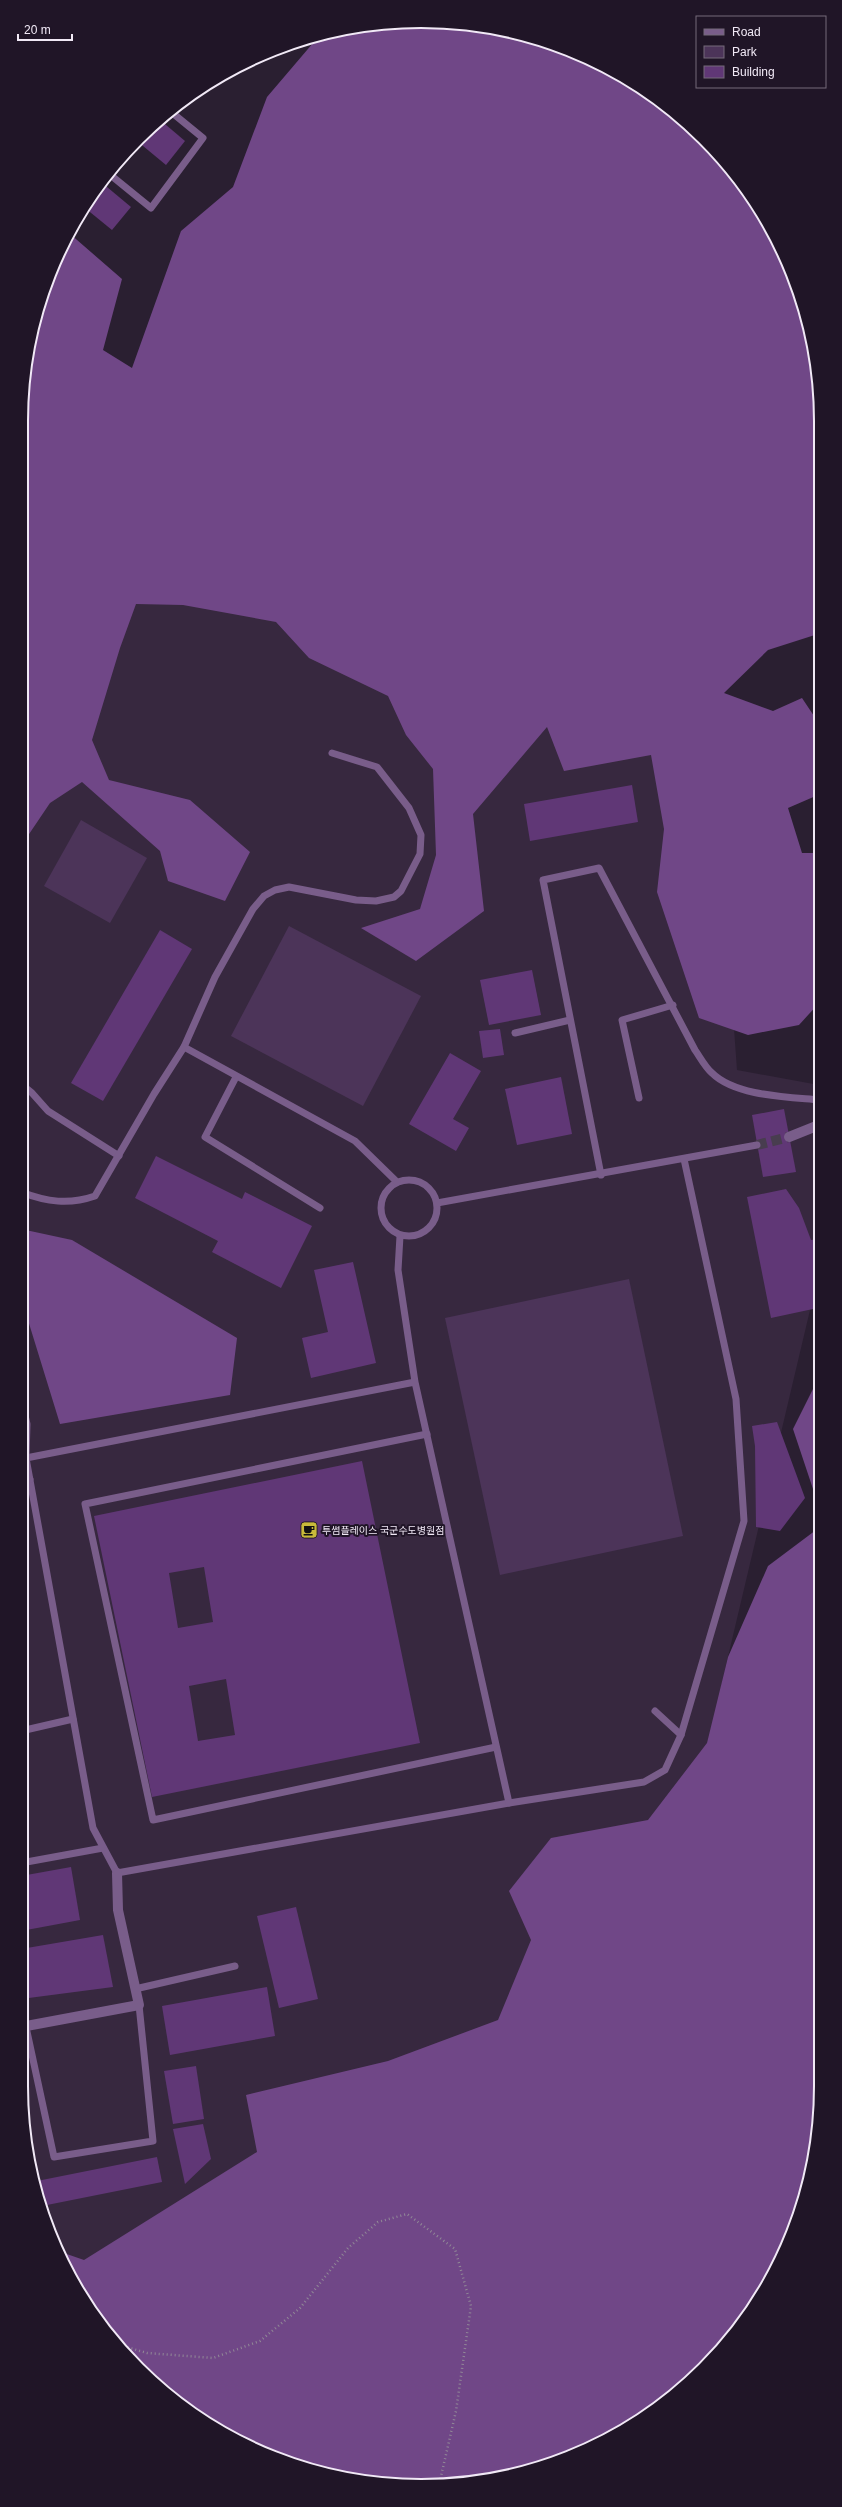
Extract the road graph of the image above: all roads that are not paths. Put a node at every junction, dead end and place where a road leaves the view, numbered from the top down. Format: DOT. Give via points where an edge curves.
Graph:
graph roads {
  1 [pos="175,115"];
  2 [pos="113,177"];
  3 [pos="332,753"];
  4 [pos="673,1005"];
  5 [pos="570,1020"];
  6 [pos="515,1033"];
  7 [pos="184,1047"];
  8 [pos="236,1076"];
  9 [pos="28,1090"];
  10 [pos="639,1098"];
  11 [pos="814,1099"];
  12 [pos="814,1127"];
  13 [pos="789,1137"];
  14 [pos="757,1145"];
  15 [pos="119,1156"];
  16 [pos="684,1159"];
  17 [pos="601,1174"];
  18 [pos="397,1182"];
  19 [pos="28,1194"];
  20 [pos="437,1203"];
  21 [pos="320,1208"];
  22 [pos="400,1236"];
  23 [pos="415,1382"];
  24 [pos="427,1434"];
  25 [pos="28,1458"];
  26 [pos="28,1468"];
  27 [pos="30,1479"];
  28 [pos="655,1711"];
  29 [pos="73,1719"];
  30 [pos="28,1729"];
  31 [pos="681,1735"];
  32 [pos="496,1747"];
  33 [pos="509,1803"];
  34 [pos="104,1848"];
  35 [pos="28,1862"];
  36 [pos="117,1873"];
  37 [pos="235,1966"];
  38 [pos="135,1989"];
  39 [pos="138,2005"];
  40 [pos="28,2026"];
  41 [pos="28,2044"];
  1 -- 2 [label="lane" via="203,138 151,208"];
  3 -- 7 [label="lane" via="377,767 409,808 421,834 420,854 408,879 394,897 376,901 329,897 289,887 264,896 253,909 215,977"];
  4 -- 5 [label="lane" via="599,868 543,880"];
  4 -- 10 [label="lane" via="622,1020"];
  4 -- 11 [label="lane" via="695,1050 712,1073 730,1085 753,1092"];
  5 -- 6 [label="lane"];
  5 -- 17 [label="lane"];
  7 -- 8 [label="lane"];
  7 -- 15 [label="lane"];
  8 -- 18 [label="lane" via="355,1141"];
  8 -- 21 [label="lane" via="205,1137"];
  9 -- 15 [label="lane" via="48,1111"];
  12 -- 13 [label="street"];
  14 -- 16 [label="lane"];
  15 -- 19 [label="lane" via="95,1196 80,1201 58,1203"];
  16 -- 17 [label="lane"];
  16 -- 31 [label="lane" via="736,1399 744,1521"];
  17 -- 20 [label="lane"];
  18 -- 20 [label="lane" via="419,1182 430,1189"];
  18 -- 22 [label="lane" via="382,1198 380,1208 385,1224"];
  20 -- 22 [label="lane" via="437,1213 428,1229 420,1235"];
  22 -- 23 [label="lane" via="398,1270"];
  23 -- 24 [label="lane"];
  23 -- 25 [label="lane"];
  24 -- 32 [label="lane"];
  24 -- 32 [label="lane" via="85,1504 153,1820"];
  26 -- 27 [label="lane"];
  27 -- 29 [label="lane"];
  28 -- 31 [label="lane"];
  29 -- 30 [label="lane"];
  29 -- 34 [label="lane" via="93,1828"];
  31 -- 33 [label="lane" via="665,1770 644,1782"];
  32 -- 33 [label="lane"];
  33 -- 36 [label="lane"];
  34 -- 35 [label="lane"];
  34 -- 36 [label="lane"];
  36 -- 38 [label="street" via="118,1910"];
  37 -- 38 [label="lane"];
  38 -- 39 [label="street"];
  39 -- 40 [label="street"];
  39 -- 41 [label="lane" via="153,2141 54,2157"];
}
